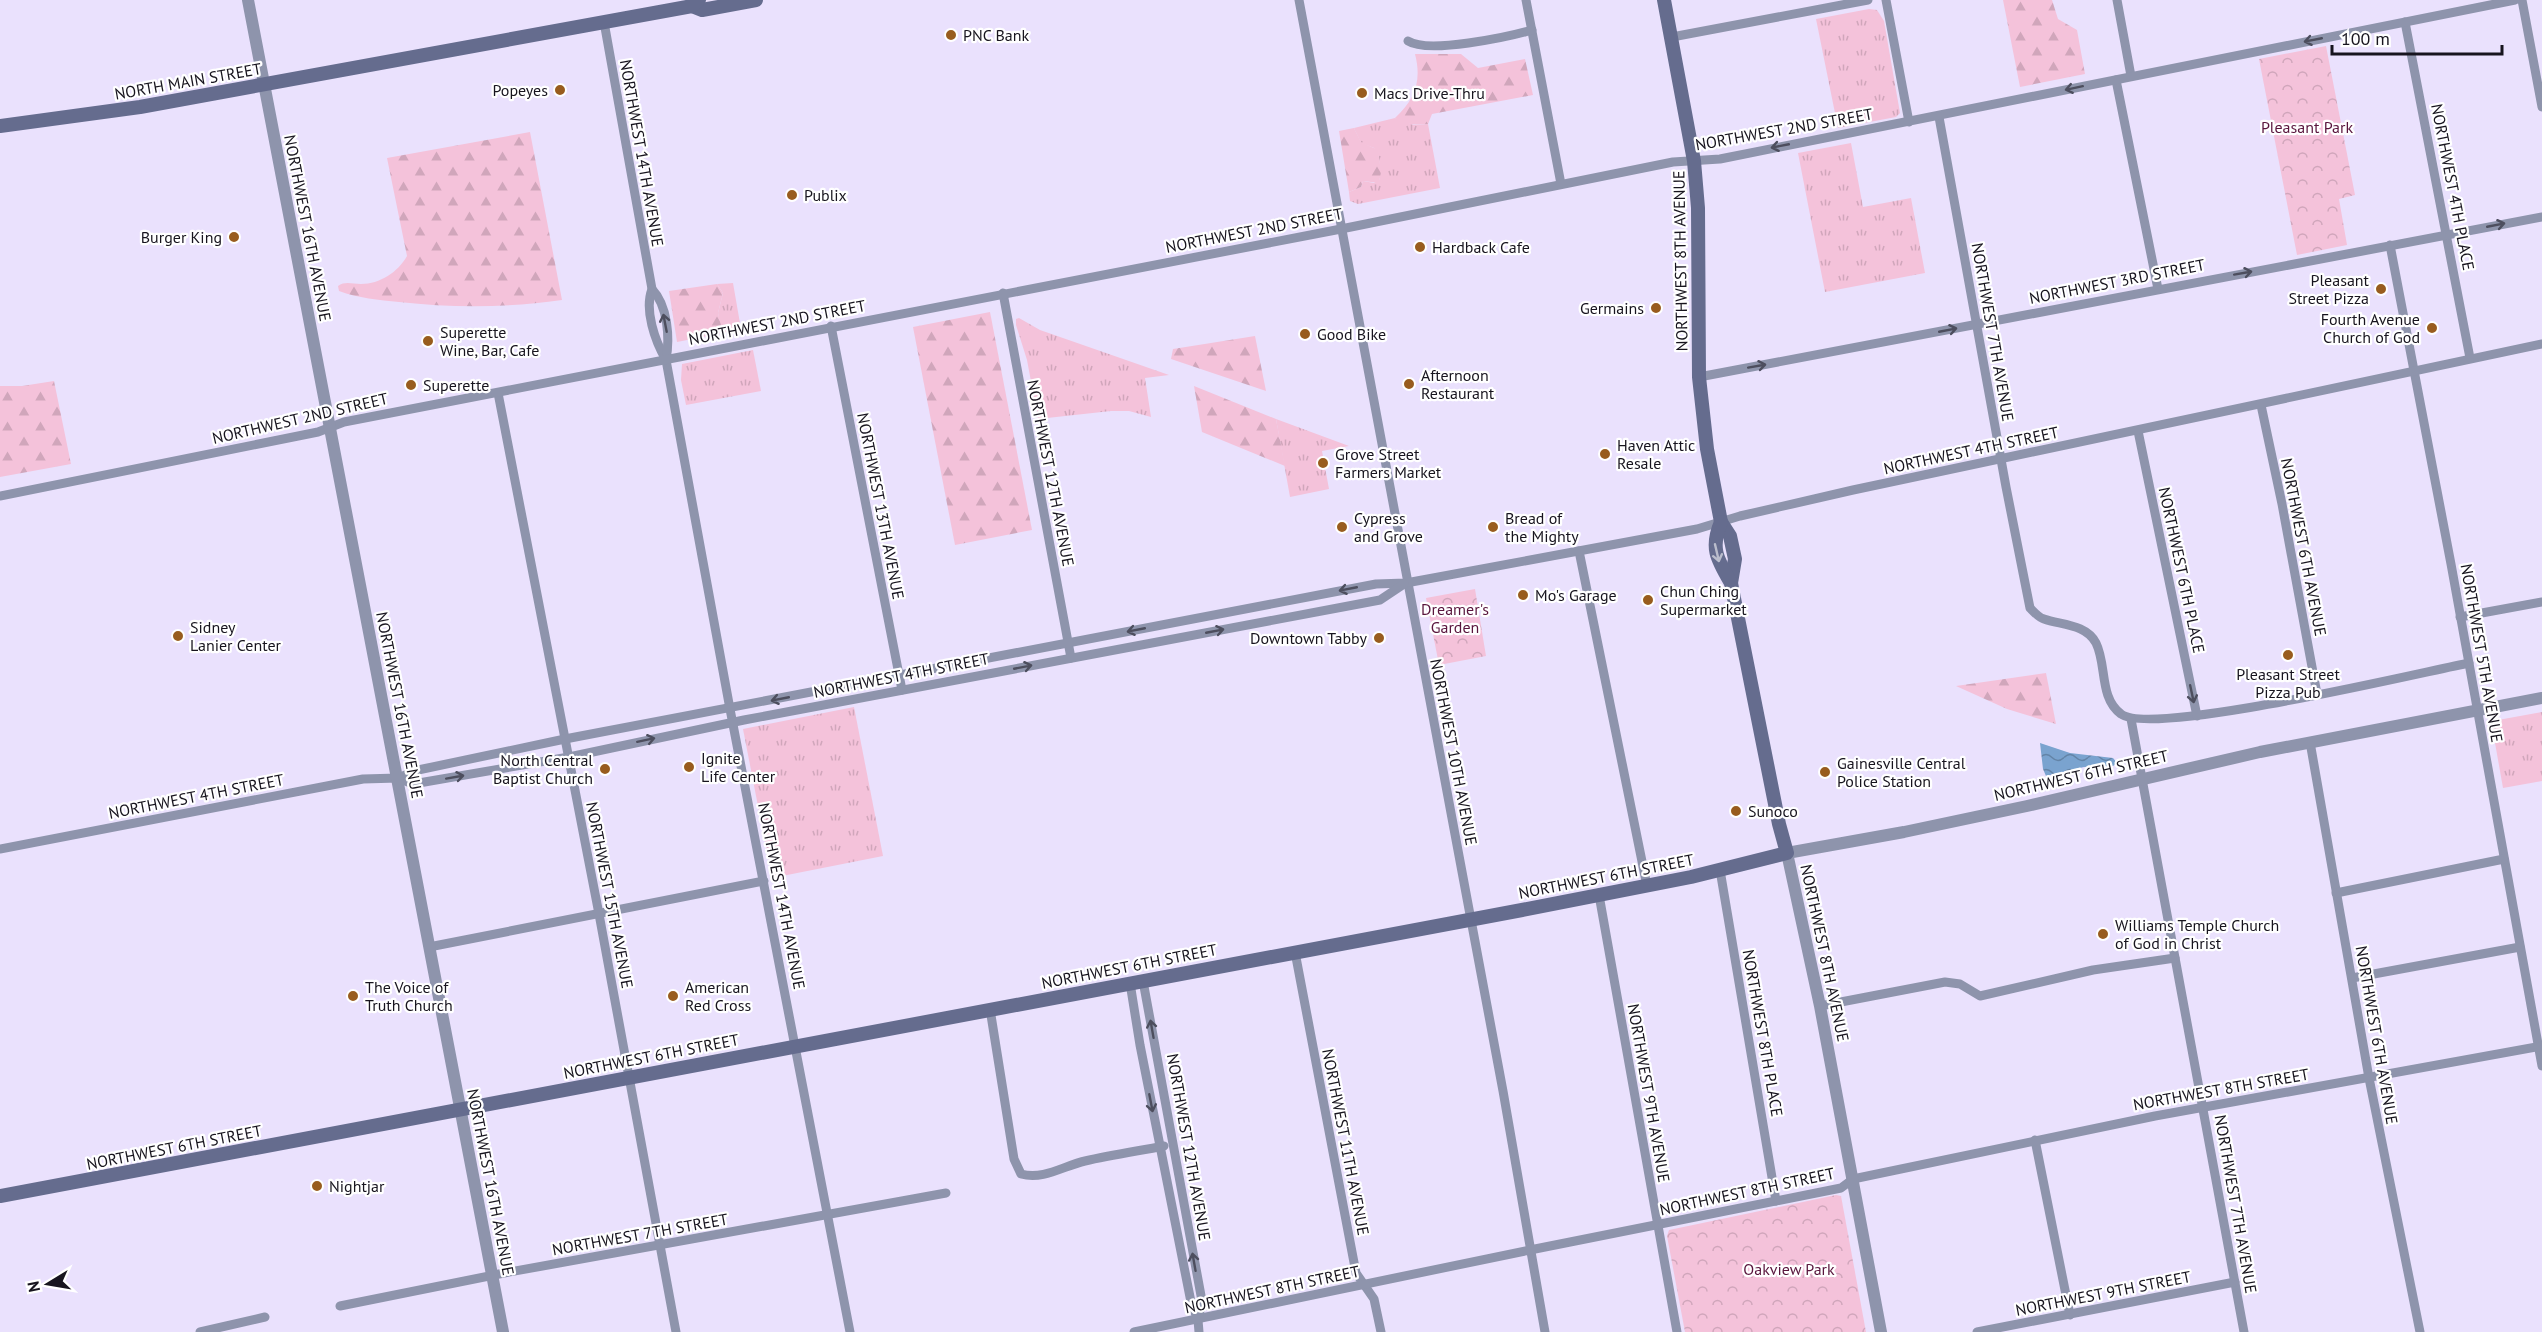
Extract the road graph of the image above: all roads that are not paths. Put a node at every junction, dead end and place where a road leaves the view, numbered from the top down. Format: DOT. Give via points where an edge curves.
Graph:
graph roads {
  1 [pos="248,0"];
  2 [pos="756,0"];
  3 [pos="1299,0"];
  4 [pos="1526,0"];
  5 [pos="1664,0"];
  6 [pos="1868,0"];
  7 [pos="1886,0"];
  8 [pos="2117,0"];
  9 [pos="2515,0"];
  10 [pos="2522,0"];
  11 [pos="695,3"];
  12 [pos="604,22"];
  13 [pos="2405,22"];
  14 [pos="1532,30"];
  15 [pos="1672,37"];
  16 [pos="1408,42"];
  17 [pos="2131,76"];
  18 [pos="2116,80"];
  19 [pos="264,84"];
  20 [pos="2542,107"];
  21 [pos="1939,117"];
  22 [pos="1909,122"];
  23 [pos="0,126"];
  24 [pos="1694,161"];
  25 [pos="1561,184"];
  26 [pos="2542,217"];
  27 [pos="1341,229"];
  28 [pos="2447,234"];
  29 [pos="2390,245"];
  30 [pos="2158,289"];
  31 [pos="1002,293"];
  32 [pos="1977,324"];
  33 [pos="831,326"];
  34 [pos="2542,344"];
  35 [pos="2470,358"];
  36 [pos="666,360"];
  37 [pos="2414,370"];
  38 [pos="1699,377"];
  39 [pos="498,393"];
  40 [pos="2261,405"];
  41 [pos="329,428"];
  42 [pos="2138,431"];
  43 [pos="2001,460"];
  44 [pos="0,496"];
  45 [pos="1721,522"];
  46 [pos="1579,551"];
  47 [pos="1406,583"];
  48 [pos="1316,595"];
  49 [pos="2542,602"];
  50 [pos="1322,611"];
  51 [pos="1232,612"];
  52 [pos="2460,617"];
  53 [pos="1236,627"];
  54 [pos="1068,644"];
  55 [pos="1071,658"];
  56 [pos="2469,663"];
  57 [pos="899,676"];
  58 [pos="902,690"];
  59 [pos="2317,694"];
  60 [pos="2542,698"];
  61 [pos="730,709"];
  62 [pos="2477,711"];
  63 [pos="2197,716"];
  64 [pos="2131,719"];
  65 [pos="733,722"];
  66 [pos="565,739"];
  67 [pos="2310,742"];
  68 [pos="569,757"];
  69 [pos="398,778"];
  70 [pos="2142,778"];
  71 [pos="0,849"];
  72 [pos="1787,853"];
  73 [pos="2504,859"];
  74 [pos="1720,870"];
  75 [pos="764,881"];
  76 [pos="1647,886"];
  77 [pos="2336,892"];
  78 [pos="1599,895"];
  79 [pos="599,914"];
  80 [pos="1471,920"];
  81 [pos="2520,947"];
  82 [pos="429,948"];
  83 [pos="1295,952"];
  84 [pos="2175,958"];
  85 [pos="2352,978"];
  86 [pos="1136,982"];
  87 [pos="1820,1006"];
  88 [pos="990,1009"];
  89 [pos="795,1046"];
  90 [pos="2540,1046"];
  91 [pos="2542,1066"];
  92 [pos="629,1077"];
  93 [pos="2369,1078"];
  94 [pos="2203,1108"];
  95 [pos="461,1109"];
  96 [pos="2035,1140"];
  97 [pos="1173,1144"];
  98 [pos="1160,1147"];
  99 [pos="1853,1179"];
  100 [pos="946,1193"];
  101 [pos="0,1196"];
  102 [pos="1776,1201"];
  103 [pos="828,1216"];
  104 [pos="1658,1226"];
  105 [pos="661,1244"];
  106 [pos="1530,1250"];
  107 [pos="492,1275"];
  108 [pos="2235,1282"];
  109 [pos="1364,1286"];
  110 [pos="340,1306"];
  111 [pos="2070,1315"];
  112 [pos="265,1317"];
  113 [pos="1198,1320"];
  114 [pos="200,1332"];
  115 [pos="503,1332"];
  116 [pos="676,1332"];
  117 [pos="850,1332"];
  118 [pos="1134,1332"];
  119 [pos="1199,1332"];
  120 [pos="1381,1332"];
  121 [pos="1545,1332"];
  122 [pos="1677,1332"];
  123 [pos="1881,1332"];
  124 [pos="1977,1332"];
  125 [pos="2244,1332"];
  126 [pos="2420,1332"];
  1 -- 19 [label="street, NORTHWEST 16TH AVENUE"];
  2 -- 11 [label="main road, NORTH MAIN STREET" via="702,10"];
  3 -- 27 [label="street, NORTHWEST 10TH AVENUE"];
  4 -- 14 [label="street"];
  5 -- 15 [label="main road, NORTHWEST 8TH AVENUE"];
  6 -- 15 [label="street"];
  7 -- 22 [label="street"];
  8 -- 17 [label="street"];
  9 -- 13 [label="street, NORTHWEST 2ND STREET"];
  10 -- 20 [label="street"];
  11 -- 12 [label="main road, NORTH MAIN STREET"];
  12 -- 19 [label="main road, NORTH MAIN STREET"];
  12 -- 36 [label="street, NORTHWEST 14TH AVENUE" via="652,289 649,299 653,324 657,344"];
  13 -- 17 [label="street, NORTHWEST 2ND STREET, one-way"];
  13 -- 28 [label="street, NORTHWEST 4TH PLACE"];
  14 -- 16 [label="street" via="1509,37 1434,46"];
  14 -- 25 [label="street"];
  15 -- 24 [label="main road, NORTHWEST 8TH AVENUE"];
  17 -- 18 [label="street, NORTHWEST 2ND STREET"];
  18 -- 21 [label="street, NORTHWEST 2ND STREET, one-way"];
  18 -- 30 [label="street"];
  19 -- 23 [label="main road, NORTH MAIN STREET" via="140,107"];
  19 -- 41 [label="street, NORTHWEST 16TH AVENUE"];
  21 -- 22 [label="street, NORTHWEST 2ND STREET"];
  21 -- 32 [label="street, NORTHWEST 7TH AVENUE"];
  22 -- 24 [label="street, NORTHWEST 2ND STREET, one-way"];
  24 -- 25 [label="street, NORTHWEST 2ND STREET"];
  24 -- 38 [label="main road, NORTHWEST 8TH AVENUE"];
  25 -- 27 [label="street, NORTHWEST 2ND STREET"];
  28 -- 26 [label="street, NORTHWEST 3RD STREET, one-way"];
  27 -- 31 [label="street, NORTHWEST 2ND STREET"];
  27 -- 47 [label="street, NORTHWEST 10TH AVENUE"];
  28 -- 29 [label="street, NORTHWEST 3RD STREET"];
  28 -- 35 [label="street, NORTHWEST 4TH PLACE"];
  30 -- 29 [label="street, NORTHWEST 3RD STREET, one-way"];
  29 -- 37 [label="street, NORTHWEST 5TH AVENUE"];
  30 -- 32 [label="street, NORTHWEST 3RD STREET"];
  31 -- 33 [label="street, NORTHWEST 2ND STREET"];
  31 -- 54 [label="street, NORTHWEST 12TH AVENUE"];
  38 -- 32 [label="street, NORTHWEST 3RD STREET, one-way"];
  32 -- 43 [label="street, NORTHWEST 7TH AVENUE"];
  33 -- 36 [label="street, NORTHWEST 2ND STREET"];
  33 -- 57 [label="street, NORTHWEST 13TH AVENUE"];
  34 -- 35 [label="street, NORTHWEST 4TH STREET"];
  35 -- 37 [label="street, NORTHWEST 4TH STREET"];
  36 -- 39 [label="street, NORTHWEST 2ND STREET"];
  36 -- 61 [label="street, NORTHWEST 14TH AVENUE"];
  37 -- 40 [label="street, NORTHWEST 4TH STREET"];
  37 -- 52 [label="street, NORTHWEST 5TH AVENUE"];
  38 -- 45 [label="main road, NORTHWEST 8TH AVENUE"];
  39 -- 41 [label="street, NORTHWEST 2ND STREET"];
  39 -- 66 [label="street, NORTHWEST 15TH AVENUE"];
  40 -- 42 [label="street, NORTHWEST 4TH STREET"];
  40 -- 59 [label="street, NORTHWEST 6TH AVENUE"];
  41 -- 44 [label="street, NORTHWEST 2ND STREET"];
  41 -- 69 [label="street, NORTHWEST 16TH AVENUE"];
  42 -- 43 [label="street, NORTHWEST 4TH STREET"];
  42 -- 63 [label="street, NORTHWEST 6TH PLACE, one-way"];
  43 -- 45 [label="street, NORTHWEST 4TH STREET" via="1842,492"];
  43 -- 64 [label="street, NORTHWEST 7TH AVENUE" via="2030,608 2042,619 2083,630 2096,642 2111,704"];
  45 -- 46 [label="street, NORTHWEST 4TH STREET"];
  45 -- 72 [label="main road, NORTHWEST 8TH AVENUE" via="1714,539 1718,561 1731,583"];
  46 -- 47 [label="street, NORTHWEST 4TH STREET"];
  46 -- 76 [label="street"];
  47 -- 48 [label="street, NORTHWEST 4TH STREET, one-way"];
  47 -- 50 [label="street, NORTHWEST 4TH STREET" via="1380,600"];
  47 -- 80 [label="street, NORTHWEST 10TH AVENUE"];
  48 -- 50 [label="street"];
  48 -- 51 [label="street, NORTHWEST 4TH STREET"];
  49 -- 52 [label="street"];
  50 -- 53 [label="street, NORTHWEST 4TH STREET"];
  51 -- 53 [label="street"];
  51 -- 54 [label="street, NORTHWEST 4TH STREET, one-way"];
  52 -- 56 [label="street, NORTHWEST 5TH AVENUE"];
  55 -- 53 [label="street, NORTHWEST 4TH STREET, one-way"];
  54 -- 55 [label="street, NORTHWEST 12TH AVENUE"];
  54 -- 57 [label="street, NORTHWEST 4TH STREET"];
  58 -- 55 [label="street, NORTHWEST 4TH STREET, one-way"];
  56 -- 59 [label="street"];
  56 -- 62 [label="street, NORTHWEST 5TH AVENUE"];
  57 -- 58 [label="street, NORTHWEST 13TH AVENUE"];
  57 -- 61 [label="street, NORTHWEST 4TH STREET, one-way"];
  58 -- 65 [label="street, NORTHWEST 4TH STREET"];
  59 -- 63 [label="street"];
  60 -- 62 [label="street, NORTHWEST 6TH STREET"];
  61 -- 65 [label="street, NORTHWEST 14TH AVENUE"];
  61 -- 66 [label="street, NORTHWEST 4TH STREET"];
  62 -- 67 [label="street, NORTHWEST 6TH STREET"];
  62 -- 73 [label="street, NORTHWEST 5TH AVENUE"];
  63 -- 64 [label="street" via="2154,721"];
  64 -- 70 [label="street, NORTHWEST 7TH AVENUE"];
  68 -- 65 [label="street, NORTHWEST 4TH STREET, one-way"];
  65 -- 75 [label="street, NORTHWEST 14TH AVENUE"];
  66 -- 68 [label="street, NORTHWEST 15TH AVENUE"];
  66 -- 69 [label="street, NORTHWEST 4TH STREET" via="418,770"];
  67 -- 70 [label="street, NORTHWEST 6TH STREET"];
  67 -- 77 [label="street, NORTHWEST 6TH AVENUE"];
  69 -- 68 [label="street, NORTHWEST 4TH STREET, one-way" via="413,784"];
  68 -- 79 [label="street, NORTHWEST 15TH AVENUE"];
  69 -- 71 [label="street, NORTHWEST 4TH STREET" via="363,779"];
  69 -- 82 [label="street, NORTHWEST 16TH AVENUE"];
  70 -- 72 [label="street, NORTHWEST 6TH STREET" via="1904,832"];
  70 -- 84 [label="street, NORTHWEST 7TH AVENUE"];
  72 -- 74 [label="main road, NORTHWEST 6TH STREET"];
  72 -- 87 [label="street, NORTHWEST 8TH AVENUE"];
  73 -- 77 [label="street"];
  73 -- 81 [label="street, NORTHWEST 5TH AVENUE"];
  74 -- 76 [label="main road, NORTHWEST 6TH STREET"];
  74 -- 102 [label="street, NORTHWEST 8TH PLACE"];
  75 -- 79 [label="street"];
  75 -- 89 [label="street, NORTHWEST 14TH AVENUE"];
  76 -- 78 [label="main road, NORTHWEST 6TH STREET"];
  77 -- 85 [label="street, NORTHWEST 6TH AVENUE"];
  78 -- 80 [label="main road, NORTHWEST 6TH STREET"];
  78 -- 104 [label="street, NORTHWEST 9TH AVENUE"];
  79 -- 82 [label="street"];
  79 -- 92 [label="street, NORTHWEST 15TH AVENUE"];
  80 -- 83 [label="main road, NORTHWEST 6TH STREET"];
  80 -- 106 [label="street, NORTHWEST 10TH AVENUE"];
  81 -- 85 [label="street"];
  81 -- 90 [label="street, NORTHWEST 5TH AVENUE"];
  82 -- 95 [label="street, NORTHWEST 16TH AVENUE"];
  83 -- 86 [label="main road, NORTHWEST 6TH STREET"];
  83 -- 109 [label="street, NORTHWEST 11TH AVENUE" via="1356,1273"];
  84 -- 87 [label="street" via="2093,970 1980,996 1960,984 1945,982"];
  84 -- 94 [label="street, NORTHWEST 7TH AVENUE"];
  85 -- 93 [label="street, NORTHWEST 6TH AVENUE"];
  86 -- 88 [label="main road, NORTHWEST 6TH STREET"];
  97 -- 86 [label="street, NORTHWEST 12TH AVENUE, one-way"];
  86 -- 98 [label="street, NORTHWEST 12TH AVENUE, one-way"];
  87 -- 99 [label="street, NORTHWEST 8TH AVENUE"];
  88 -- 89 [label="main road, NORTHWEST 6TH STREET"];
  88 -- 98 [label="street" via="1014,1159 1021,1174 1036,1176 1082,1161"];
  89 -- 92 [label="main road, NORTHWEST 6TH STREET"];
  89 -- 103 [label="street, NORTHWEST 14TH AVENUE"];
  90 -- 91 [label="street, NORTHWEST 5TH AVENUE"];
  90 -- 93 [label="street, NORTHWEST 8TH STREET"];
  92 -- 95 [label="main road, NORTHWEST 6TH STREET"];
  92 -- 105 [label="street, NORTHWEST 15TH AVENUE"];
  93 -- 94 [label="street, NORTHWEST 8TH STREET"];
  93 -- 126 [label="street, NORTHWEST 6TH AVENUE"];
  94 -- 96 [label="street, NORTHWEST 8TH STREET"];
  94 -- 108 [label="street, NORTHWEST 7TH AVENUE"];
  95 -- 101 [label="main road, NORTHWEST 6TH STREET"];
  95 -- 107 [label="street, NORTHWEST 16TH AVENUE"];
  96 -- 99 [label="street, NORTHWEST 8TH STREET"];
  96 -- 111 [label="street"];
  97 -- 98 [label="street"];
  113 -- 97 [label="street, NORTHWEST 12TH AVENUE, one-way" via="1202,1301"];
  98 -- 113 [label="street, NORTHWEST 12TH AVENUE"];
  99 -- 102 [label="street, NORTHWEST 8TH STREET" via="1841,1188"];
  99 -- 123 [label="street, NORTHWEST 8TH AVENUE"];
  100 -- 103 [label="street, NORTHWEST 7TH STREET"];
  102 -- 104 [label="street, NORTHWEST 8TH STREET"];
  103 -- 105 [label="street, NORTHWEST 7TH STREET"];
  103 -- 117 [label="street, NORTHWEST 14TH AVENUE"];
  104 -- 106 [label="street, NORTHWEST 8TH STREET"];
  104 -- 122 [label="street, NORTHWEST 9TH AVENUE"];
  105 -- 107 [label="street, NORTHWEST 7TH STREET"];
  105 -- 116 [label="street, NORTHWEST 15TH AVENUE"];
  106 -- 109 [label="street, NORTHWEST 8TH STREET"];
  106 -- 121 [label="street, NORTHWEST 10TH AVENUE"];
  107 -- 110 [label="street, NORTHWEST 7TH STREET"];
  107 -- 115 [label="street, NORTHWEST 16TH AVENUE"];
  108 -- 111 [label="street, NORTHWEST 9TH STREET"];
  108 -- 125 [label="street, NORTHWEST 7TH AVENUE"];
  109 -- 113 [label="street, NORTHWEST 8TH STREET"];
  109 -- 120 [label="street, NORTHWEST 11TH AVENUE" via="1374,1299"];
  111 -- 124 [label="street, NORTHWEST 9TH STREET"];
  112 -- 114 [label="street"];
  113 -- 118 [label="street, NORTHWEST 8TH STREET"];
  113 -- 119 [label="street, NORTHWEST 12TH AVENUE"];
}
